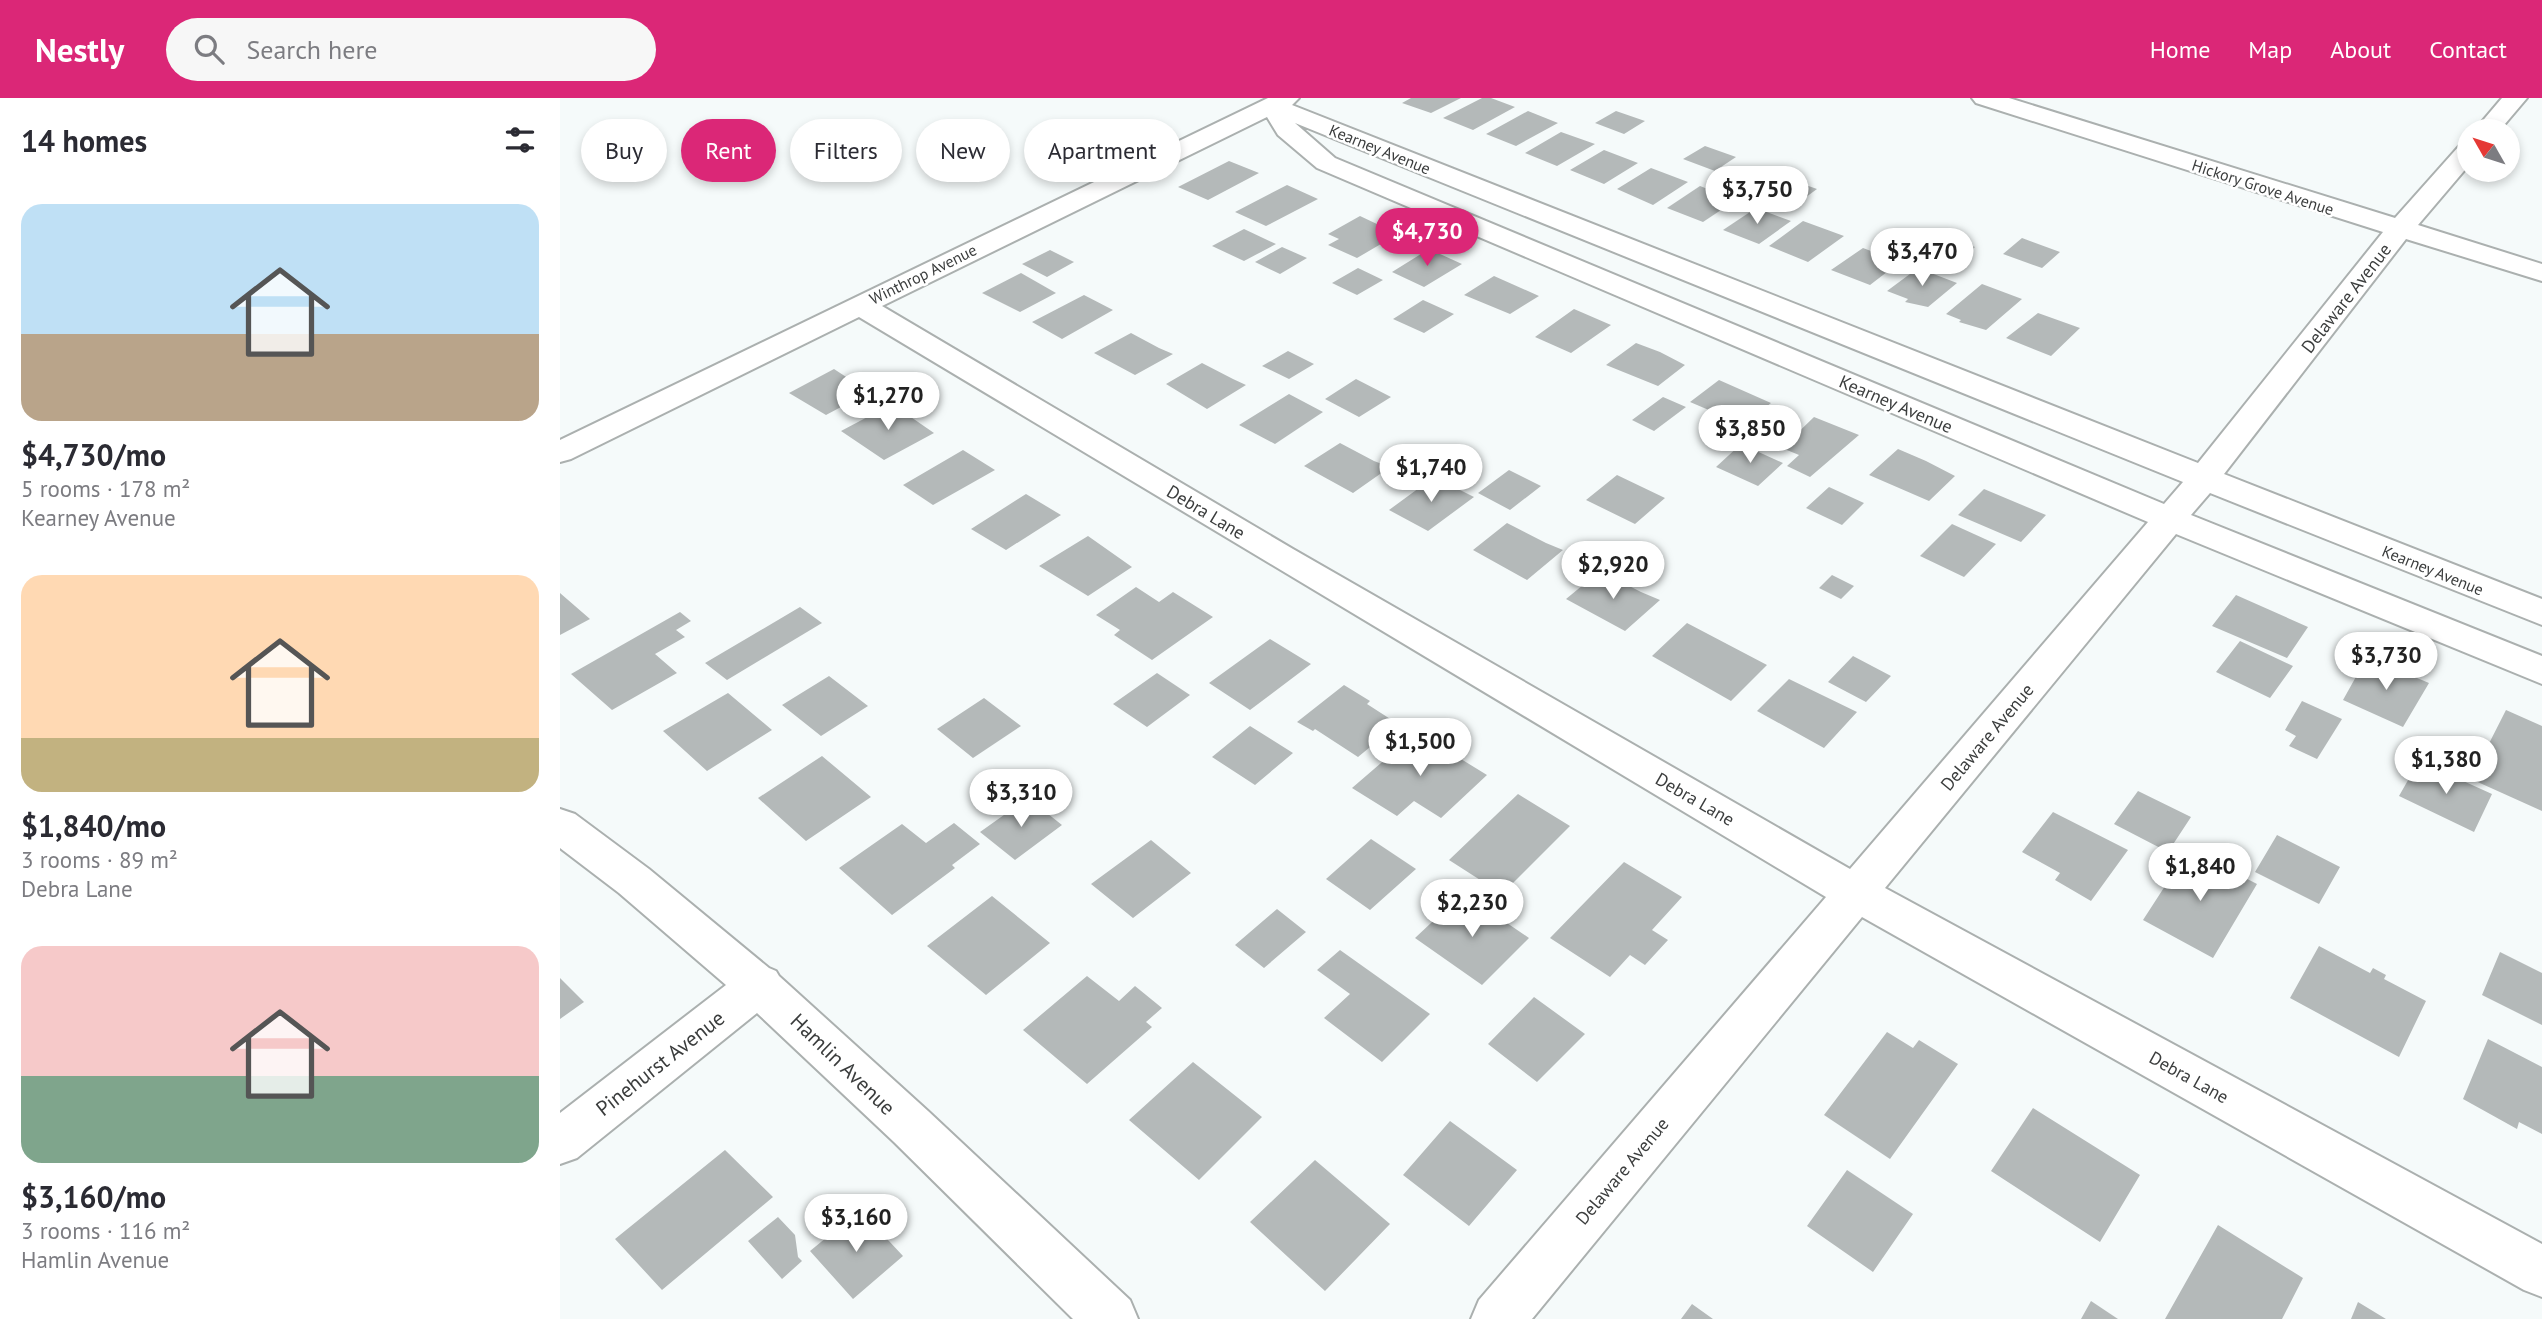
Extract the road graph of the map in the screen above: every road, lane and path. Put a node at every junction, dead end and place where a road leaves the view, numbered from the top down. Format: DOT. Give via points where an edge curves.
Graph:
graph roads {
  1 [pos="1984,98"];
  2 [pos="2515,98"];
  3 [pos="1271,101"];
  4 [pos="2497,119"];
  5 [pos="2457,164"];
  6 [pos="2399,230"];
  7 [pos="2542,273"];
  8 [pos="859,305"];
  9 [pos="560,452"];
  10 [pos="2204,478"];
  11 [pos="2170,519"];
  12 [pos="2542,613"];
  13 [pos="2542,671"];
  14 [pos="560,825"];
  15 [pos="1856,893"];
  16 [pos="760,984"];
  17 [pos="560,1142"];
  18 [pos="2542,1272"];
  19 [pos="1111,1319"];
  20 [pos="1498,1319"];
  1 -- 6 [label="street, Hickory Grove Avenue"];
  2 -- 4 [label="street"];
  3 -- 8 [label="street, Winthrop Avenue"];
  3 -- 10 [label="street, Kearney Avenue"];
  3 -- 11 [label="street, Kearney Avenue" via="1287,130 1326,163"];
  5 -- 6 [label="street, Delaware Avenue"];
  6 -- 7 [label="street, Hickory Grove Avenue"];
  6 -- 10 [label="street, Delaware Avenue"];
  8 -- 9 [label="street, Winthrop Avenue"];
  8 -- 15 [label="street, Debra Lane"];
  10 -- 11 [label="street, Delaware Avenue"];
  10 -- 12 [label="street, Kearney Avenue"];
  11 -- 13 [label="street, Kearney Avenue"];
  11 -- 15 [label="street, Delaware Avenue"];
  14 -- 16 [label="street, Hamlin Avenue"];
  15 -- 18 [label="street, Debra Lane"];
  15 -- 20 [label="street, Delaware Avenue"];
  16 -- 17 [label="street, Pinehurst Avenue"];
  16 -- 19 [label="street, Hamlin Avenue"];
}
